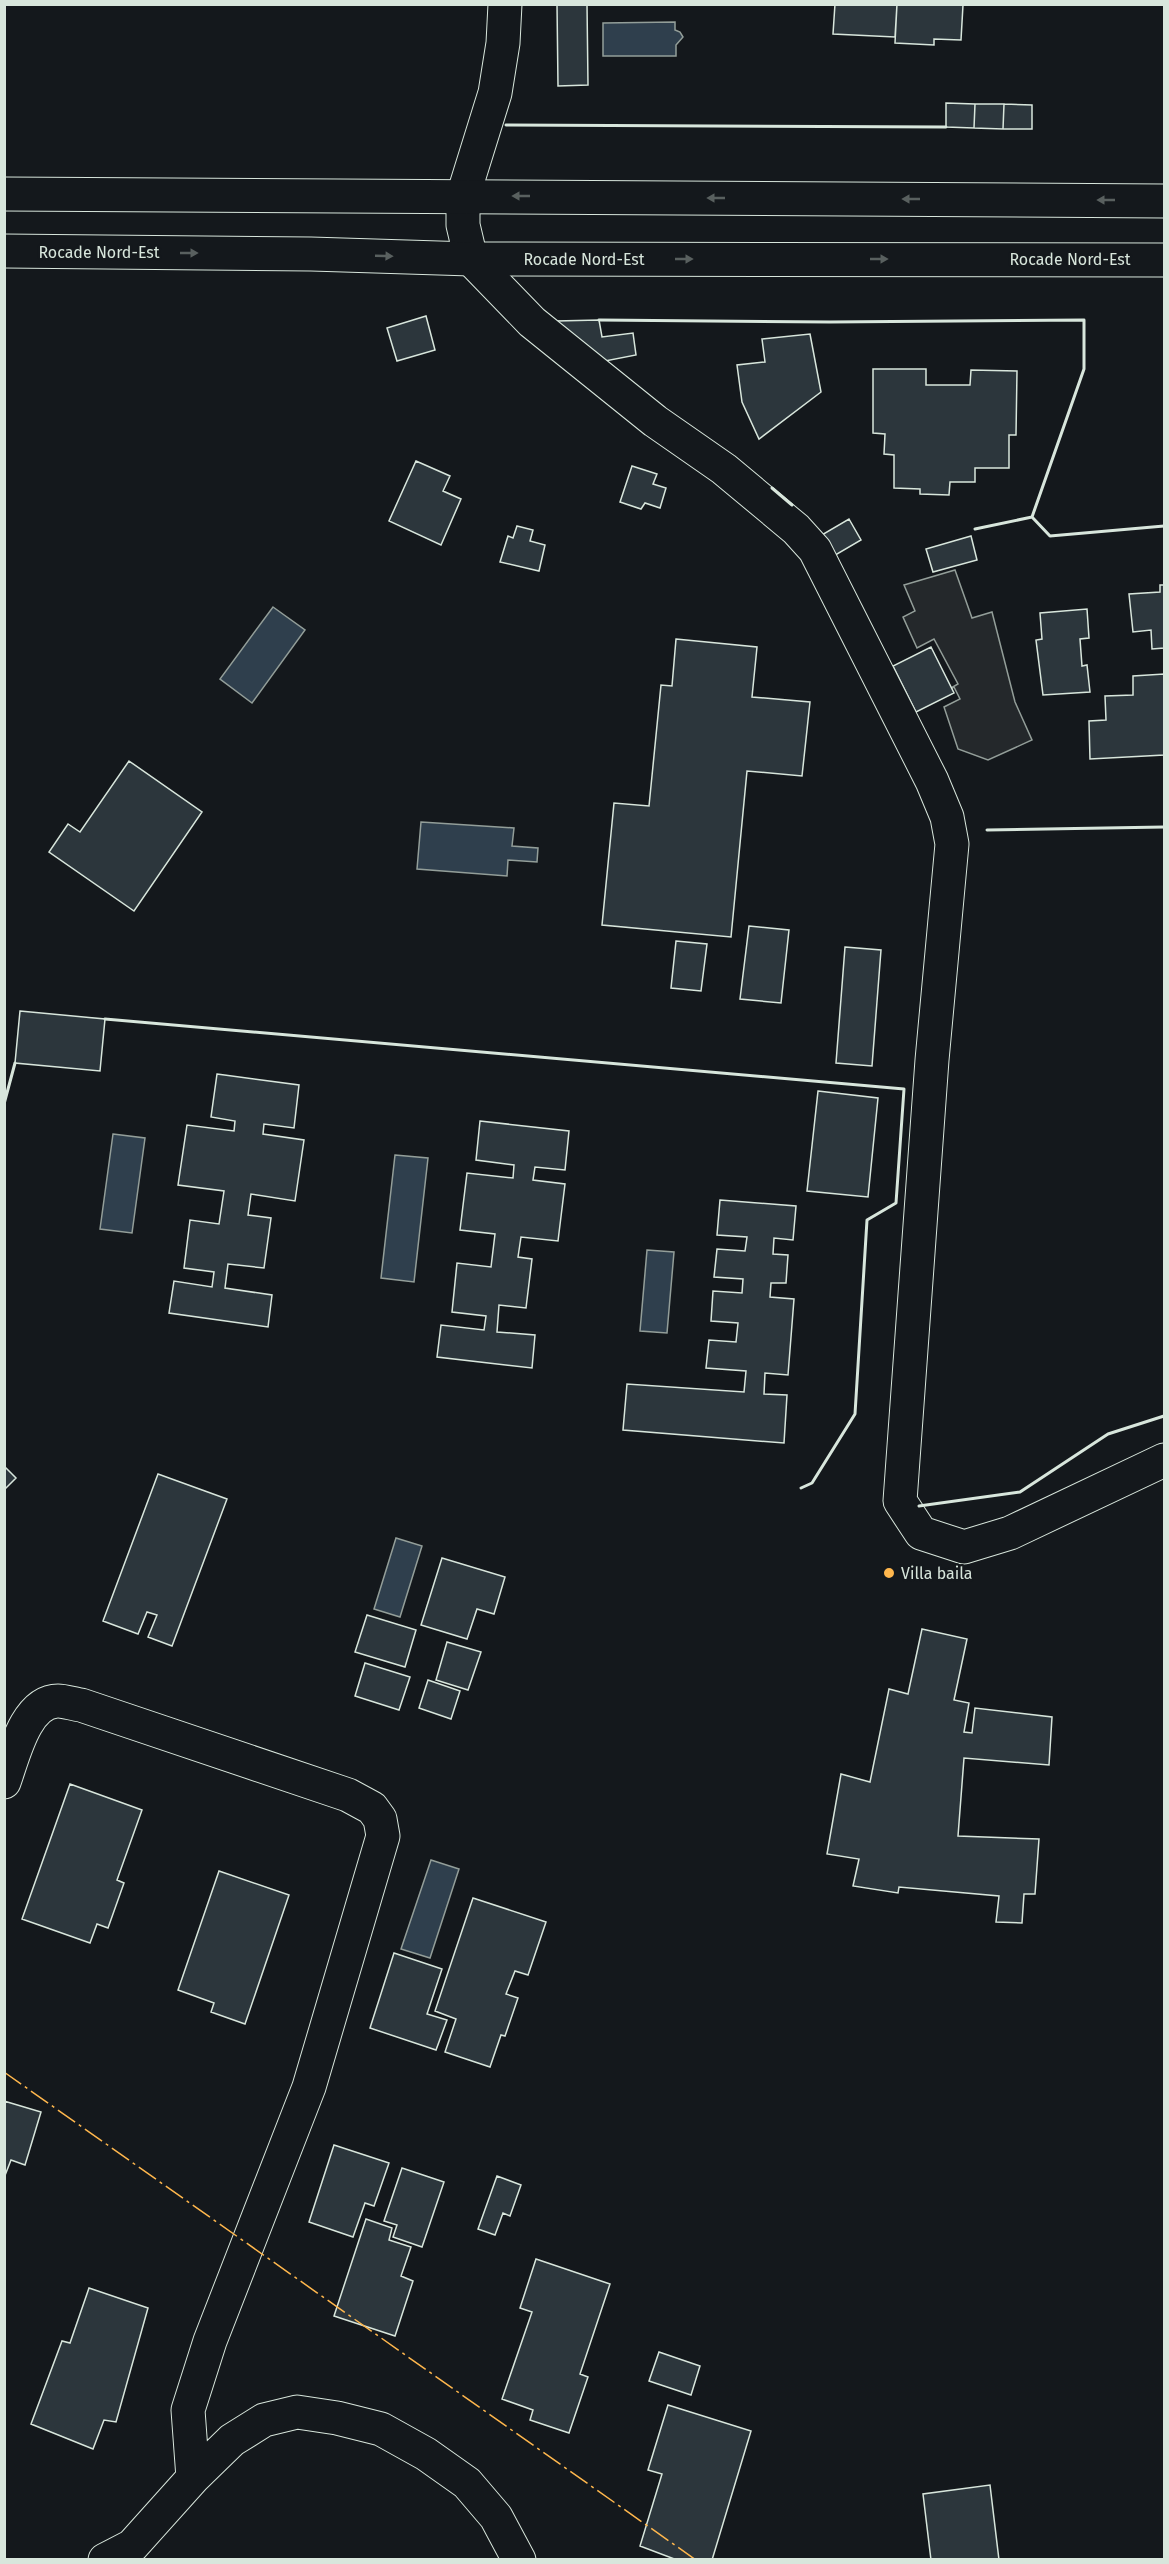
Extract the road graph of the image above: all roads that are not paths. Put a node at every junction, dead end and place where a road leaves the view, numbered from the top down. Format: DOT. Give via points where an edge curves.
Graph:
graph roads {
  1 [pos="505,4"];
  2 [pos="4,194"];
  3 [pos="463,196"];
  4 [pos="1164,201"];
  5 [pos="4,251"];
  6 [pos="471,259"];
  7 [pos="1164,260"];
  8 [pos="1164,1460"];
  9 [pos="4,1782"];
  10 [pos="193,2478"];
  11 [pos="105,2559"];
  12 [pos="519,2559"];
  1 -- 3 [label="main road" via="495,93"];
  2 -- 3 [label="main road"];
  4 -- 3 [label="main road, one-way"];
  3 -- 6 [label="main road" via="463,225"];
  5 -- 6 [label="main road, Rocade Nord-Est, one-way"];
  6 -- 7 [label="main road, Rocade Nord-Est, one-way"];
  6 -- 8 [label="main road" via="532,322 655,421 724,469 815,550 947,817 952,844 900,1501 921,1533 964,1547 1010,1533"];
  9 -- 10 [label="main road" via="25,1724 38,1709 56,1701 91,1709 348,1795 372,1808 380,1820 383,1836 368,1894 309,2087 210,2341 188,2409"];
  10 -- 11 [label="main road" via="132,2546"];
  10 -- 12 [label="main road" via="231,2440 264,2420 297,2412 359,2423 381,2429 417,2449 467,2483 496,2517"];
}
